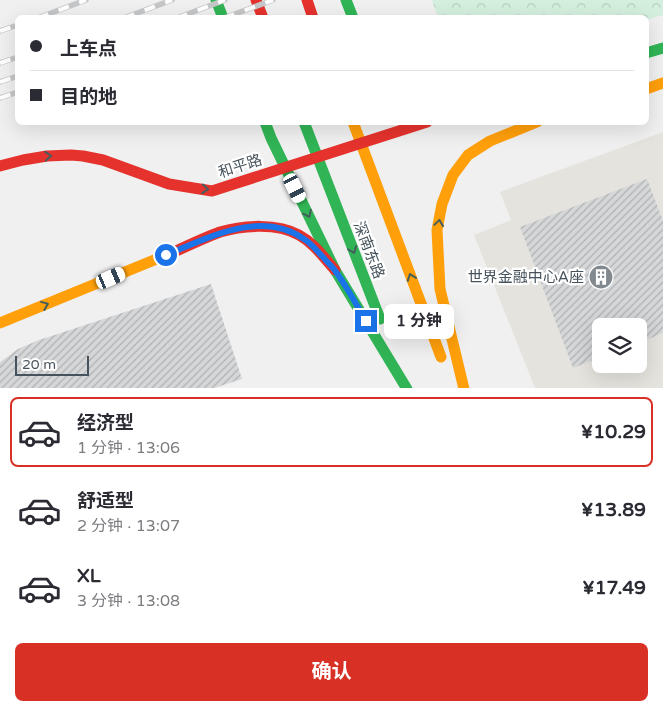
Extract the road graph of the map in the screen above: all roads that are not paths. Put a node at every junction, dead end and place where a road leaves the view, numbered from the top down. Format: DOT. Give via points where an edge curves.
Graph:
graph roads {
  1 [pos="216,0"];
  2 [pos="256,0"];
  3 [pos="307,0"];
  4 [pos="346,0"];
  5 [pos="222,15"];
  6 [pos="262,15"];
  7 [pos="312,15"];
  8 [pos="352,15"];
  9 [pos="663,48"];
  10 [pos="649,52"];
  11 [pos="663,84"];
  12 [pos="649,88"];
  13 [pos="266,125"];
  14 [pos="305,125"];
  15 [pos="354,125"];
  16 [pos="379,125"];
  17 [pos="418,125"];
  18 [pos="528,125"];
  19 [pos="383,152"];
  20 [pos="0,166"];
  21 [pos="387,181"];
  22 [pos="394,230"];
  23 [pos="335,270"];
  24 [pos="0,323"];
  25 [pos="444,365"];
  26 [pos="407,388"];
  27 [pos="464,388"];
  1 -- 5 [label="main road"];
  2 -- 6 [label="main road"];
  3 -- 7 [label="main road"];
  4 -- 8 [label="main road"];
  9 -- 10 [label="main road"];
  11 -- 12 [label="main road"];
  13 -- 23 [label="main road, one-way"];
  14 -- 26 [label="main road, 深南东路, one-way"];
  15 -- 22 [label="main road, 深南东路"];
  16 -- 19 [label="main road"];
  20 -- 17 [label="main road, 和平路, one-way, bridge" via="65,155 94,158 164,183 212,190"];
  27 -- 18 [label="main road, one-way" via="440,289 438,230 442,204 453,175 468,155"];
  21 -- 22 [label="main road"];
  25 -- 22 [label="main road, 深南东路, one-way"];
  24 -- 23 [label="main road, one-way" via="232,230 264,226 291,232 308,242"];
  23 -- 26 [label="main road"];
}
